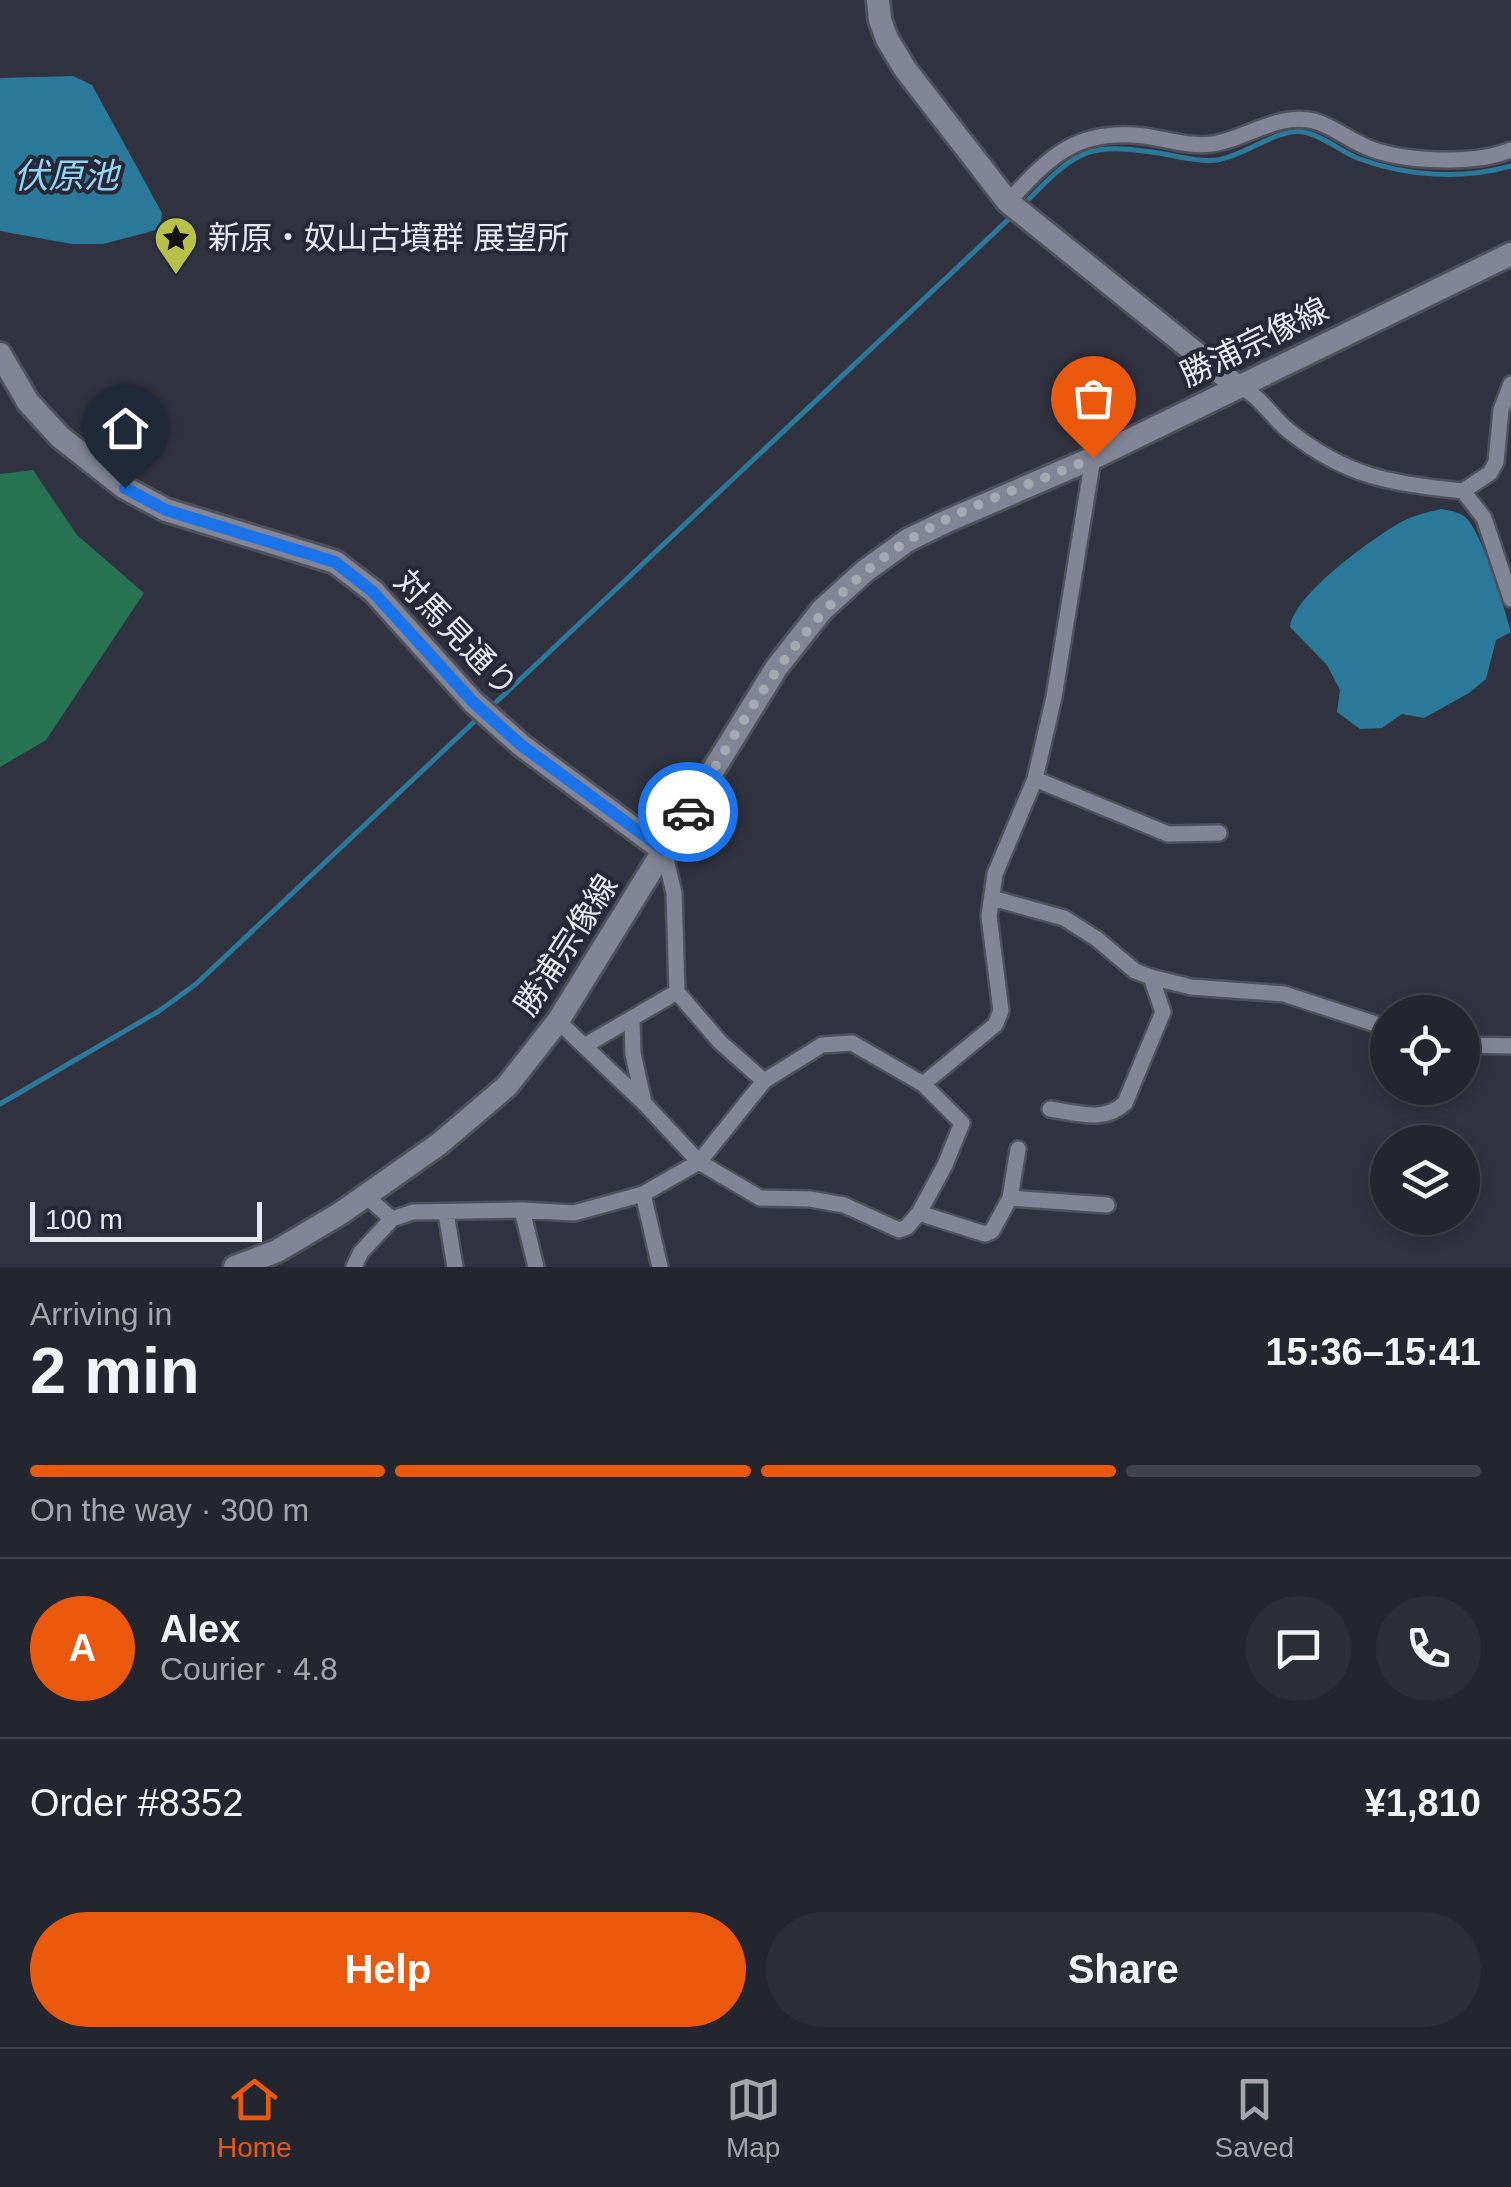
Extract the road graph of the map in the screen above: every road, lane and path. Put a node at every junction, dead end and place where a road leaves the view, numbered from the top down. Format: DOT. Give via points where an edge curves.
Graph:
graph roads {
  1 [pos="878,0"];
  2 [pos="1511,150"];
  3 [pos="1015,208"];
  4 [pos="1511,254"];
  5 [pos="0,354"];
  6 [pos="1511,384"];
  7 [pos="1237,386"];
  8 [pos="1505,425"];
  9 [pos="1093,458"];
  10 [pos="1463,490"];
  11 [pos="1511,600"];
  12 [pos="1036,779"];
  13 [pos="1219,833"];
  14 [pos="664,850"];
  15 [pos="992,898"];
  16 [pos="1152,977"];
  17 [pos="677,992"];
  18 [pos="632,1020"];
  19 [pos="558,1021"];
  20 [pos="1370,1022"];
  21 [pos="1480,1045"];
  22 [pos="584,1046"];
  23 [pos="1511,1046"];
  24 [pos="764,1081"];
  25 [pos="923,1084"];
  26 [pos="644,1103"];
  27 [pos="1050,1109"];
  28 [pos="1018,1149"];
  29 [pos="699,1162"];
  30 [pos="643,1194"];
  31 [pos="366,1196"];
  32 [pos="1010,1198"];
  33 [pos="1107,1205"];
  34 [pos="522,1210"];
  35 [pos="446,1213"];
  36 [pos="918,1213"];
  37 [pos="392,1218"];
  38 [pos="235,1267"];
  39 [pos="354,1267"];
  40 [pos="455,1267"];
  41 [pos="536,1267"];
  42 [pos="660,1267"];
  1 -- 3 [label="main road" via="883,30 905,69"];
  2 -- 3 [label="street" via="1476,157 1391,155 1296,118 1208,144 1095,136 1044,162"];
  3 -- 7 [label="main road"];
  4 -- 7 [label="main road, 勝浦宗像線"];
  5 -- 14 [label="main road, 対馬見通り" via="28,402 60,437 125,488 166,510 335,562 373,592 521,745"];
  6 -- 8 [label="street"];
  7 -- 9 [label="main road, 勝浦宗像線"];
  7 -- 10 [label="street" via="1252,391 1307,445 1365,476"];
  8 -- 10 [label="street" via="1490,473"];
  9 -- 12 [label="street"];
  9 -- 14 [label="main road, 勝浦宗像線" via="908,540 865,570 777,667"];
  10 -- 11 [label="street" via="1484,518"];
  12 -- 13 [label="street" via="1168,834"];
  12 -- 15 [label="street" via="1004,845"];
  14 -- 17 [label="street" via="674,893"];
  14 -- 19 [label="main road, 勝浦宗像線"];
  15 -- 16 [label="street" via="1064,918"];
  15 -- 25 [label="street" via="1001,1011 995,1024"];
  16 -- 20 [label="street" via="1190,988 1284,994"];
  16 -- 27 [label="street" via="1163,1012 1125,1103 1098,1116"];
  17 -- 18 [label="street"];
  17 -- 24 [label="street"];
  18 -- 22 [label="street"];
  18 -- 26 [label="street"];
  19 -- 22 [label="street"];
  19 -- 31 [label="main road, 勝浦宗像線" via="480,1113"];
  21 -- 23 [label="street"];
  22 -- 26 [label="street"];
  24 -- 25 [label="street" via="822,1044 852,1043"];
  24 -- 29 [label="street"];
  25 -- 36 [label="street" via="962,1123"];
  26 -- 29 [label="street"];
  28 -- 32 [label="street"];
  29 -- 30 [label="street"];
  29 -- 36 [label="street" via="760,1198 844,1205 899,1230"];
  30 -- 34 [label="street" via="574,1214"];
  30 -- 42 [label="street"];
  31 -- 37 [label="street"];
  31 -- 38 [label="main road, 勝浦宗像線" via="277,1251"];
  32 -- 33 [label="street"];
  32 -- 36 [label="street" via="985,1234"];
  34 -- 35 [label="street"];
  34 -- 41 [label="street"];
  35 -- 37 [label="street"];
  35 -- 40 [label="street"];
  37 -- 39 [label="street"];
}
